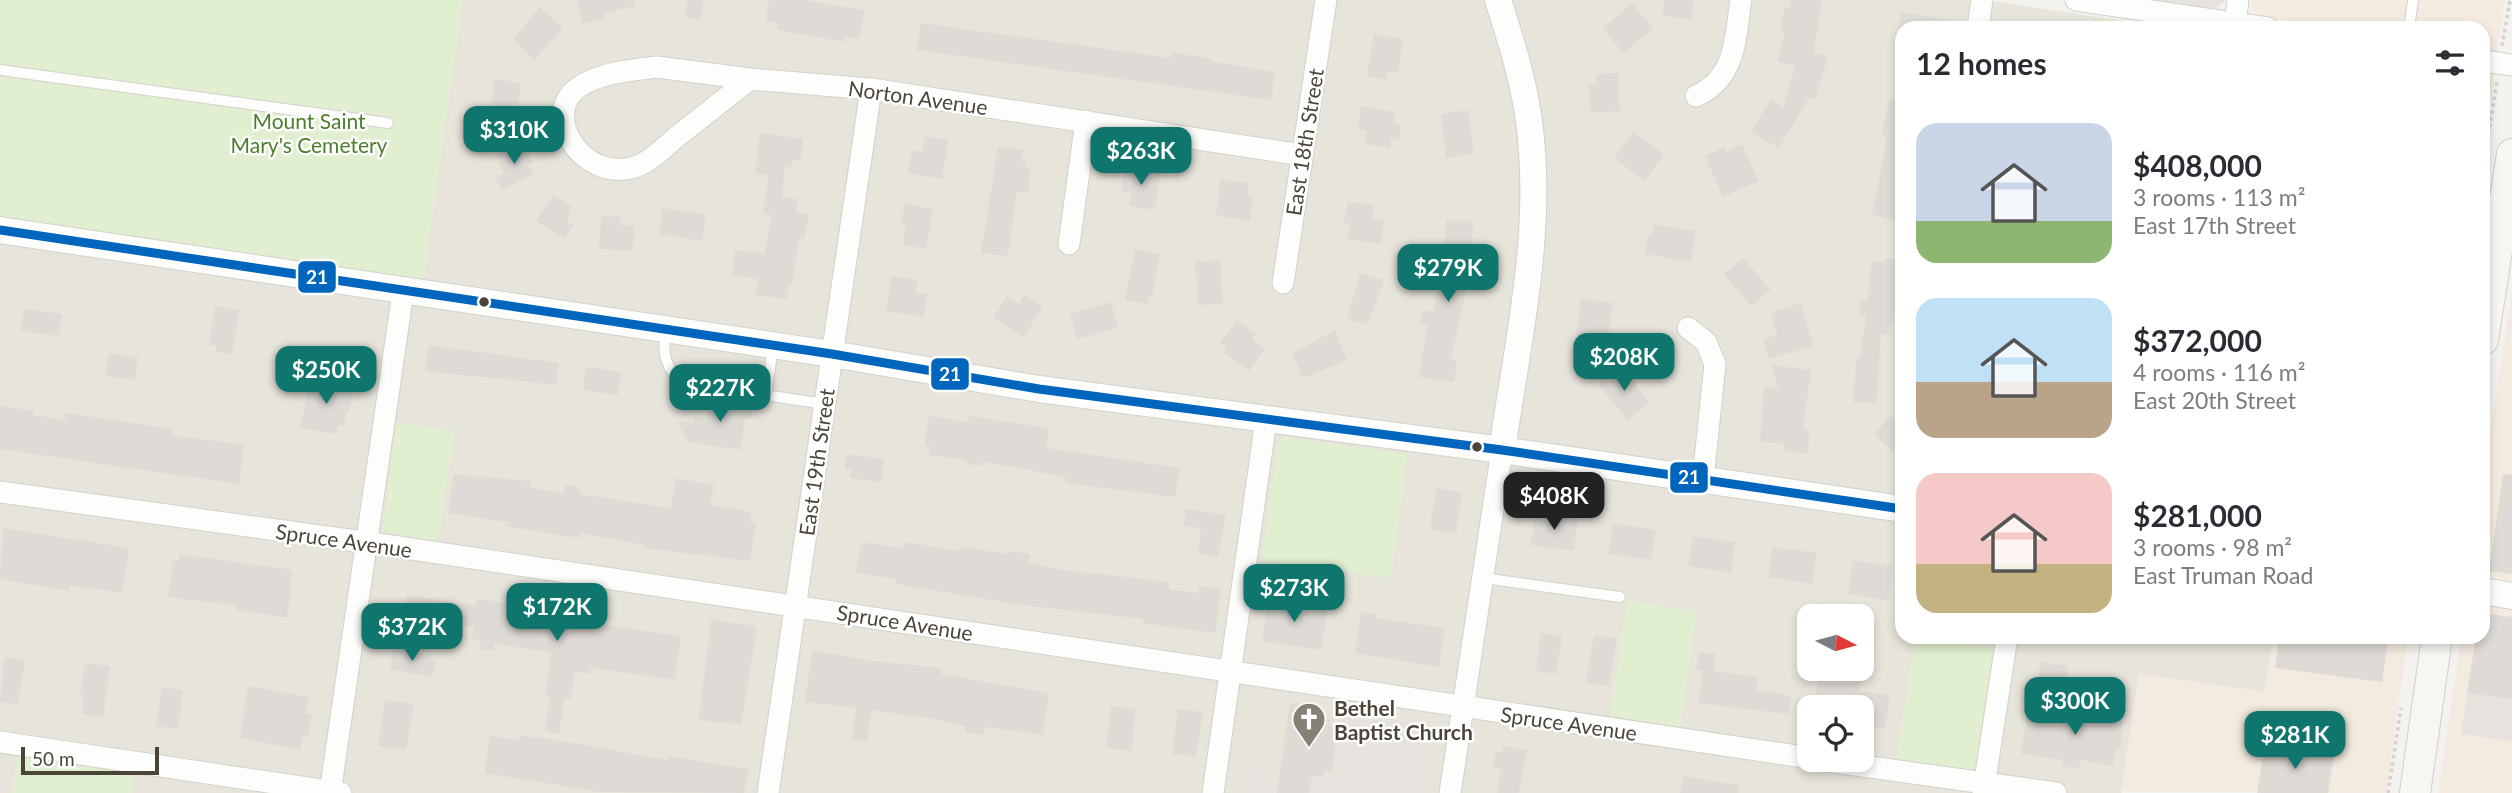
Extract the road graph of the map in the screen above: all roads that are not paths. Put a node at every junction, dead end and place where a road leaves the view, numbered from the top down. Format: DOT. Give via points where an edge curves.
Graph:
graph roads {
  1 [pos="1326,0"];
  2 [pos="1497,0"];
  3 [pos="1741,0"];
  4 [pos="1982,0"];
  5 [pos="2076,0"];
  6 [pos="2238,0"];
  7 [pos="2413,0"];
  8 [pos="1979,21"];
  9 [pos="2221,21"];
  10 [pos="2235,21"];
  11 [pos="2410,21"];
  12 [pos="2490,62"];
  13 [pos="2512,65"];
  14 [pos="0,70"];
  15 [pos="750,79"];
  16 [pos="871,89"];
  17 [pos="1696,96"];
  18 [pos="1086,121"];
  19 [pos="388,123"];
  20 [pos="2512,154"];
  21 [pos="1301,155"];
  22 [pos="2508,202"];
  23 [pos="0,230"];
  24 [pos="1069,244"];
  25 [pos="1283,283"];
  26 [pos="403,292"];
  27 [pos="2490,298"];
  28 [pos="1688,328"];
  29 [pos="665,330"];
  30 [pos="773,346"];
  31 [pos="832,354"];
  32 [pos="766,396"];
  33 [pos="825,404"];
  34 [pos="1266,420"];
  35 [pos="1502,450"];
  36 [pos="1703,478"];
  37 [pos="0,492"];
  38 [pos="1895,508"];
  39 [pos="367,542"];
  40 [pos="1483,578"];
  41 [pos="2490,592"];
  42 [pos="2512,596"];
  43 [pos="1620,597"];
  44 [pos="795,606"];
  45 [pos="2006,644"];
  46 [pos="2436,644"];
  47 [pos="1231,671"];
  48 [pos="1463,708"];
  49 [pos="0,742"];
  50 [pos="1797,756"];
  51 [pos="1874,769"];
  52 [pos="1983,788"];
  53 [pos="334,792"];
  54 [pos="768,793"];
  55 [pos="1213,793"];
  56 [pos="1450,793"];
  57 [pos="2056,793"];
  58 [pos="2415,793"];
  1 -- 21 [label="street, East 18th Street"];
  2 -- 35 [label="street" via="1516,55 1528,116 1534,212"];
  3 -- 17 [label="street" via="1726,74"];
  4 -- 8 [label="street"];
  5 -- 9 [label="street"];
  6 -- 10 [label="street"];
  7 -- 11 [label="lane"];
  12 -- 13 [label="street"];
  14 -- 19 [label="lane"];
  15 -- 15 [label="street, Norton Avenue" via="657,67 623,71 574,91 566,103 567,134 576,149 603,169 644,163"];
  15 -- 16 [label="street, Norton Avenue"];
  16 -- 18 [label="street, Norton Avenue"];
  16 -- 31 [label="street, East 19th Street"];
  18 -- 21 [label="street, Norton Avenue"];
  18 -- 24 [label="street"];
  20 -- 22 [label="main road"];
  21 -- 25 [label="street, East 18th Street"];
  22 -- 27 [label="main road"];
  23 -- 26 [label="street"];
  26 -- 29 [label="street"];
  26 -- 39 [label="street"];
  28 -- 36 [label="street" via="1706,342 1715,364"];
  29 -- 30 [label="street"];
  29 -- 32 [label="lane" via="663,356 670,371 684,383"];
  30 -- 31 [label="street"];
  30 -- 32 [label="lane"];
  31 -- 33 [label="street, East 19th Street"];
  31 -- 34 [label="street"];
  32 -- 33 [label="lane"];
  33 -- 44 [label="street, East 19th Street"];
  34 -- 35 [label="street"];
  34 -- 47 [label="street"];
  35 -- 36 [label="street"];
  35 -- 40 [label="street"];
  36 -- 38 [label="street"];
  37 -- 39 [label="street, Spruce Avenue"];
  39 -- 44 [label="street, Spruce Avenue"];
  39 -- 53 [label="street"];
  40 -- 43 [label="lane"];
  40 -- 48 [label="street"];
  41 -- 42 [label="street"];
  44 -- 47 [label="street, Spruce Avenue"];
  44 -- 54 [label="street, East 19th Street"];
  45 -- 52 [label="street"];
  46 -- 58 [label="main road"];
  47 -- 48 [label="street, Spruce Avenue"];
  47 -- 55 [label="street"];
  48 -- 50 [label="street, Spruce Avenue"];
  48 -- 56 [label="street"];
  49 -- 53 [label="street"];
  51 -- 52 [label="street"];
  52 -- 57 [label="street"];
}
